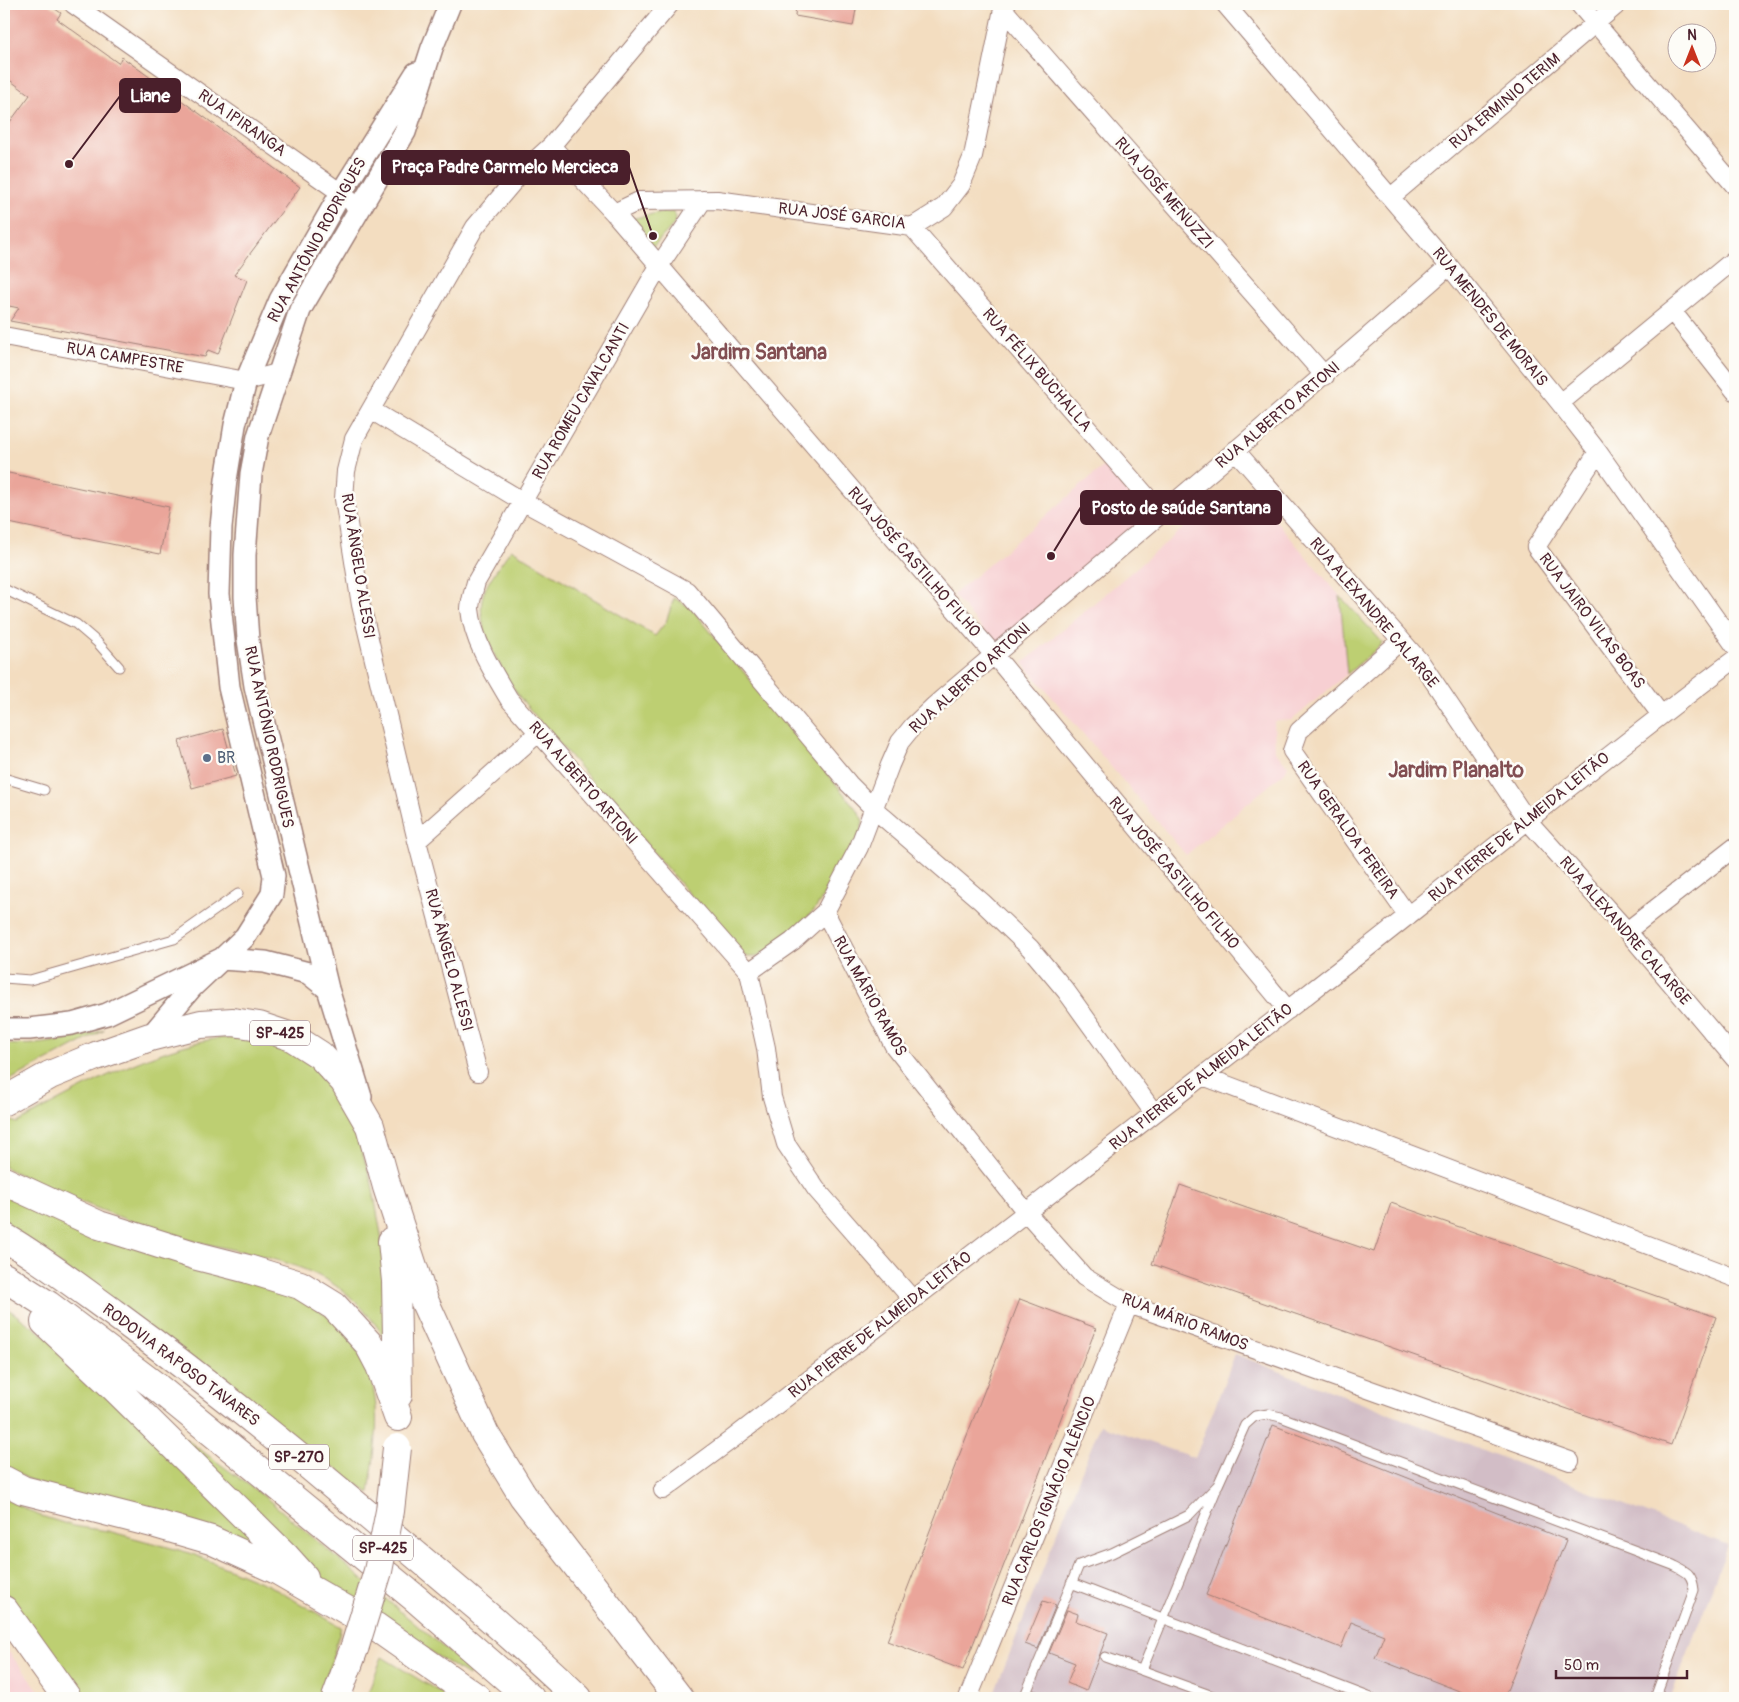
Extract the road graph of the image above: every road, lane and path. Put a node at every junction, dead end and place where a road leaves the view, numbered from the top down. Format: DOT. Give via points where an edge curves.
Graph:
graph roads {
  1 [pos="73,4"];
  2 [pos="450,4"];
  3 [pos="670,4"];
  4 [pos="1225,4"];
  5 [pos="1579,4"];
  6 [pos="1618,4"];
  7 [pos="1003,7"];
  8 [pos="1596,23"];
  9 [pos="432,48"];
  10 [pos="550,146"];
  11 [pos="1735,186"];
  12 [pos="341,193"];
  13 [pos="1391,197"];
  14 [pos="703,200"];
  15 [pos="360,209"];
  16 [pos="614,213"];
  17 [pos="912,227"];
  18 [pos="1735,260"];
  19 [pos="659,266"];
  20 [pos="1449,266"];
  21 [pos="280,300"];
  22 [pos="300,310"];
  23 [pos="1672,311"];
  24 [pos="4,336"];
  25 [pos="278,373"];
  26 [pos="1325,376"];
  27 [pos="246,380"];
  28 [pos="1735,391"];
  29 [pos="1560,403"];
  30 [pos="371,410"];
  31 [pos="1235,450"];
  32 [pos="1598,452"];
  33 [pos="522,501"];
  34 [pos="1162,514"];
  35 [pos="4,589"];
  36 [pos="470,608"];
  37 [pos="1401,640"];
  38 [pos="1735,646"];
  39 [pos="994,655"];
  40 [pos="1735,659"];
  41 [pos="119,667"];
  42 [pos="1661,715"];
  43 [pos="538,733"];
  44 [pos="4,778"];
  45 [pos="44,790"];
  46 [pos="874,809"];
  47 [pos="1527,820"];
  48 [pos="418,841"];
  49 [pos="1735,847"];
  50 [pos="238,894"];
  51 [pos="825,912"];
  52 [pos="1408,916"];
  53 [pos="1627,931"];
  54 [pos="221,960"];
  55 [pos="748,972"];
  56 [pos="4,978"];
  57 [pos="328,989"];
  58 [pos="1288,1010"];
  59 [pos="4,1029"];
  60 [pos="150,1037"];
  61 [pos="1735,1059"];
  62 [pos="478,1072"];
  63 [pos="1203,1076"];
  64 [pos="4,1101"];
  65 [pos="1154,1113"];
  66 [pos="370,1126"];
  67 [pos="4,1181"];
  68 [pos="387,1187"];
  69 [pos="1026,1212"];
  70 [pos="4,1237"];
  71 [pos="4,1277"];
  72 [pos="1735,1278"];
  73 [pos="4,1283"];
  74 [pos="913,1300"];
  75 [pos="1129,1304"];
  76 [pos="398,1417"];
  77 [pos="1570,1462"];
  78 [pos="4,1480"];
  79 [pos="1218,1485"];
  80 [pos="662,1490"];
  81 [pos="1071,1583"];
  82 [pos="321,1595"];
  83 [pos="4,1610"];
  84 [pos="1163,1619"];
  85 [pos="4,1620"];
  86 [pos="35,1656"];
  87 [pos="1105,1657"];
  88 [pos="1142,1670"];
  89 [pos="1025,1696"];
  90 [pos="67,1698"];
  91 [pos="336,1698"];
  92 [pos="477,1698"];
  93 [pos="530,1698"];
  94 [pos="578,1698"];
  95 [pos="679,1698"];
  96 [pos="968,1698"];
  97 [pos="1041,1698"];
  98 [pos="1218,1698"];
  99 [pos="1370,1698"];
  100 [pos="1655,1698"];
  1 -- 12 [label="street, RUA IPIRANGA"];
  2 -- 9 [label="street, RUA ANTÔNIO RODRIGUES"];
  3 -- 10 [label="street, RUA ÂNGELO ALESSI"];
  4 -- 13 [label="street, RUA MENDES DE MORAIS"];
  5 -- 8 [label="street"];
  6 -- 8 [label="street, RUA ERMINIO TERIM"];
  7 -- 17 [label="street, RUA JOSÉ GARCIA" via="973,156 961,185 944,207"];
  7 -- 26 [label="street, RUA JOSÉ MENUZZI"];
  8 -- 11 [label="street"];
  8 -- 13 [label="street, RUA ERMINIO TERIM"];
  9 -- 12 [label="street, RUA ANTÔNIO RODRIGUES"];
  9 -- 15 [label="street, RUA ANTÔNIO RODRIGUES" via="405,132"];
  10 -- 16 [label="street, RUA JOSÉ CASTILHO FILHO"];
  10 -- 30 [label="street, RUA ÂNGELO ALESSI" via="519,175 475,227"];
  12 -- 15 [label="street, RUA IPIRANGA"];
  12 -- 21 [label="street, RUA ANTÔNIO RODRIGUES"];
  13 -- 20 [label="street, RUA MENDES DE MORAIS"];
  14 -- 16 [label="street, RUA JOSÉ GARCIA" via="639,201"];
  14 -- 17 [label="street, RUA JOSÉ GARCIA"];
  14 -- 19 [label="street, RUA ROMEU CAVALCANTI"];
  15 -- 22 [label="street, RUA ANTÔNIO RODRIGUES"];
  16 -- 19 [label="street, RUA JOSÉ CASTILHO FILHO"];
  17 -- 34 [label="street, RUA FÉLIX BUCHALLA"];
  18 -- 23 [label="street"];
  19 -- 33 [label="street, RUA ROMEU CAVALCANTI"];
  19 -- 39 [label="street, RUA JOSÉ CASTILHO FILHO"];
  20 -- 26 [label="street, RUA ALBERTO ARTONI"];
  20 -- 29 [label="street, RUA MENDES DE MORAIS"];
  21 -- 22 [label="street"];
  21 -- 27 [label="street, RUA ANTÔNIO RODRIGUES"];
  22 -- 25 [label="street, RUA ANTÔNIO RODRIGUES"];
  23 -- 28 [label="street"];
  23 -- 29 [label="street"];
  24 -- 27 [label="street, RUA CAMPESTRE"];
  25 -- 27 [label="street"];
  25 -- 57 [label="street, RUA ANTÔNIO RODRIGUES" via="258,436 251,474 245,555 248,640 255,686"];
  26 -- 31 [label="street, RUA ALBERTO ARTONI"];
  27 -- 54 [label="street, RUA ANTÔNIO RODRIGUES" via="226,480 221,527 220,594 229,687 274,876 272,894 262,912 245,937"];
  29 -- 32 [label="street, RUA MENDES DE MORAIS"];
  30 -- 33 [label="street"];
  30 -- 48 [label="street, RUA ÂNGELO ALESSI" via="354,439 346,471 344,499 361,605"];
  31 -- 34 [label="street, RUA ALBERTO ARTONI"];
  31 -- 37 [label="street, RUA ALEXANDRE CALARGE"];
  32 -- 38 [label="street, RUA MENDES DE MORAIS"];
  32 -- 42 [label="street, RUA JAIRO VILAS BOAS" via="1536,547"];
  33 -- 36 [label="street, RUA ROMEU CAVALCANTI" via="476,582"];
  33 -- 46 [label="street" via="687,591 849,784"];
  34 -- 39 [label="street, RUA ALBERTO ARTONI"];
  35 -- 41 [label="lane" via="76,624"];
  36 -- 43 [label="street, RUA ALBERTO ARTONI" via="476,635 490,666 510,699"];
  37 -- 47 [label="street, RUA ALEXANDRE CALARGE" via="1422,664"];
  37 -- 52 [label="street, RUA GERALDA PEREIRA" via="1299,731 1292,751"];
  39 -- 46 [label="street, RUA ALBERTO ARTONI" via="935,704 900,742"];
  39 -- 58 [label="street, RUA JOSÉ CASTILHO FILHO"];
  40 -- 42 [label="street, RUA PIERRE DE ALMEIDA LEITÃO"];
  42 -- 47 [label="street, RUA PIERRE DE ALMEIDA LEITÃO"];
  43 -- 48 [label="street"];
  43 -- 55 [label="street, RUA ALBERTO ARTONI"];
  44 -- 45 [label="lane"];
  46 -- 51 [label="street, RUA ALBERTO ARTONI" via="859,847"];
  46 -- 65 [label="street" via="1030,948 1066,991"];
  47 -- 52 [label="street, RUA PIERRE DE ALMEIDA LEITÃO"];
  47 -- 53 [label="street, RUA ALEXANDRE CALARGE"];
  48 -- 62 [label="street, RUA ÂNGELO ALESSI"];
  49 -- 53 [label="street"];
  50 -- 56 [label="lane" via="174,938 30,980"];
  51 -- 55 [label="street, RUA ALBERTO ARTONI" via="793,942"];
  51 -- 69 [label="street, RUA MÁRIO RAMOS" via="894,1046"];
  52 -- 58 [label="street, RUA PIERRE DE ALMEIDA LEITÃO"];
  53 -- 61 [label="street, RUA ALEXANDRE CALARGE"];
  54 -- 57 [label="street" via="265,962 308,973"];
  54 -- 59 [label="street" via="107,1014 72,1024"];
  54 -- 60 [label="street, RUA ANTÔNIO RODRIGUES" via="192,987"];
  55 -- 74 [label="street" via="766,1048 772,1096 786,1144 816,1189"];
  57 -- 66 [label="street, RUA ANTÔNIO RODRIGUES"];
  58 -- 63 [label="street, RUA PIERRE DE ALMEIDA LEITÃO"];
  60 -- 64 [label="highway, SP-425" via="50,1075"];
  60 -- 66 [label="highway, SP-425" via="201,1024 233,1022 259,1026 292,1037 320,1055 344,1081"];
  63 -- 65 [label="street, RUA PIERRE DE ALMEIDA LEITÃO"];
  63 -- 72 [label="street"];
  65 -- 69 [label="street, RUA PIERRE DE ALMEIDA LEITÃO"];
  66 -- 68 [label="highway, SP-425"];
  67 -- 76 [label="highway" via="99,1225 300,1285 334,1306 368,1343"];
  68 -- 76 [label="highway, SP-425" via="396,1282"];
  68 -- 95 [label="highway" via="424,1300 484,1434 523,1496"];
  69 -- 74 [label="street, RUA PIERRE DE ALMEIDA LEITÃO"];
  69 -- 75 [label="street, RUA MÁRIO RAMOS" via="1084,1277"];
  70 -- 94 [label="highway, RODOVIA RAPOSO TAVARES / SP-270" via="34,1255 178,1360 298,1456"];
  71 -- 93 [label="highway, RODOVIA RAPOSO TAVARES / SP-270" via="48,1305 158,1388 415,1598"];
  73 -- 82 [label="highway" via="115,1388"];
  74 -- 80 [label="street, RUA PIERRE DE ALMEIDA LEITÃO"];
  75 -- 77 [label="street, RUA MÁRIO RAMOS"];
  75 -- 96 [label="street, RUA CARLOS IGNÁCIO ALÊNCIO"];
  76 -- 91 [label="highway, SP-425, bridge" via="390,1510 378,1571"];
  78 -- 82 [label="highway" via="23,1490 211,1540 277,1570"];
  79 -- 81 [label="lane" via="1189,1516 1121,1549 1078,1564"];
  79 -- 84 [label="lane"];
  79 -- 100 [label="lane" via="1245,1425 1255,1416 1268,1414 1673,1565 1693,1579 1694,1590"];
  81 -- 84 [label="lane"];
  81 -- 89 [label="lane"];
  82 -- 92 [label="highway" via="376,1627"];
  83 -- 86 [label="highway"];
  84 -- 88 [label="lane"];
  84 -- 99 [label="lane"];
  85 -- 86 [label="highway"];
  86 -- 90 [label="highway"];
  87 -- 88 [label="lane"];
  88 -- 98 [label="lane"];
  89 -- 97 [label="lane"];
}
